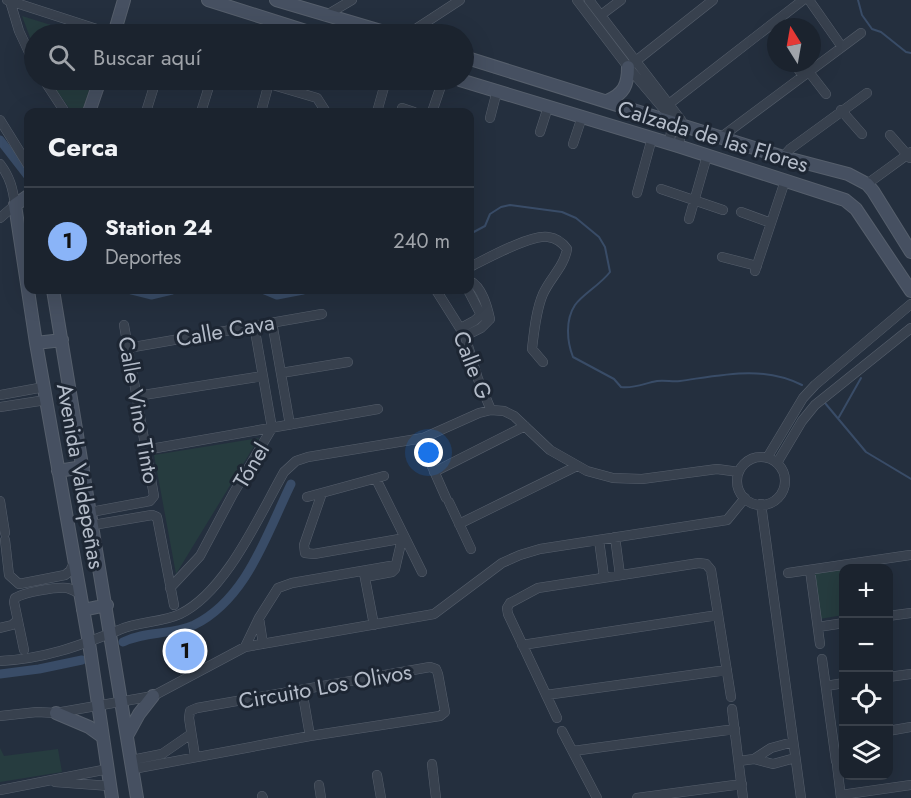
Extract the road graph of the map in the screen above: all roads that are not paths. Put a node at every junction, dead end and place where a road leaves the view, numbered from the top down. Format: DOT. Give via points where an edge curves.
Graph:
graph roads {
  1 [pos="124,0"];
  2 [pos="208,0"];
  3 [pos="276,0"];
  4 [pos="352,0"];
  5 [pos="460,0"];
  6 [pos="577,0"];
  7 [pos="589,0"];
  8 [pos="621,0"];
  9 [pos="713,0"];
  10 [pos="803,0"];
  11 [pos="809,0"];
  12 [pos="8,1"];
  13 [pos="307,10"];
  14 [pos="601,15"];
  15 [pos="326,16"];
  16 [pos="81,24"];
  17 [pos="116,24"];
  18 [pos="281,24"];
  19 [pos="301,24"];
  20 [pos="355,24"];
  21 [pos="423,24"];
  22 [pos="861,33"];
  23 [pos="24,42"];
  24 [pos="842,47"];
  25 [pos="474,60"];
  26 [pos="632,64"];
  27 [pos="806,74"];
  28 [pos="474,84"];
  29 [pos="51,90"];
  30 [pos="97,90"];
  31 [pos="153,90"];
  32 [pos="208,90"];
  33 [pos="267,90"];
  34 [pos="291,90"];
  35 [pos="383,90"];
  36 [pos="440,90"];
  37 [pos="497,91"];
  38 [pos="867,93"];
  39 [pos="826,94"];
  40 [pos="607,101"];
  41 [pos="669,104"];
  42 [pos="548,107"];
  43 [pos="62,108"];
  44 [pos="90,108"];
  45 [pos="147,108"];
  46 [pos="202,108"];
  47 [pos="262,108"];
  48 [pos="323,108"];
  49 [pos="378,108"];
  50 [pos="433,108"];
  51 [pos="841,110"];
  52 [pos="582,117"];
  53 [pos="490,118"];
  54 [pos="0,120"];
  55 [pos="678,125"];
  56 [pos="540,132"];
  57 [pos="862,134"];
  58 [pos="890,135"];
  59 [pos="652,138"];
  60 [pos="720,138"];
  61 [pos="573,144"];
  62 [pos="674,145"];
  63 [pos="707,156"];
  64 [pos="910,156"];
  65 [pos="783,157"];
  66 [pos="24,159"];
  67 [pos="0,164"];
  68 [pos="785,181"];
  69 [pos="867,184"];
  70 [pos="661,189"];
  71 [pos="637,193"];
  72 [pos="24,201"];
  73 [pos="694,201"];
  74 [pos="24,209"];
  75 [pos="16,210"];
  76 [pos="723,210"];
  77 [pos="741,212"];
  78 [pos="689,219"];
  79 [pos="771,223"];
  80 [pos="911,252"];
  81 [pos="722,257"];
  82 [pos="24,263"];
  83 [pos="474,265"];
  84 [pos="474,283"];
  85 [pos="911,291"];
  86 [pos="29,294"];
  87 [pos="54,294"];
  88 [pos="439,294"];
  89 [pos="471,294"];
  90 [pos="911,304"];
  91 [pos="322,314"];
  92 [pos="486,317"];
  93 [pos="272,322"];
  94 [pos="124,325"];
  95 [pos="254,325"];
  96 [pos="911,328"];
  97 [pos="463,332"];
  98 [pos="62,340"];
  99 [pos="36,343"];
  100 [pos="128,348"];
  101 [pos="348,362"];
  102 [pos="543,362"];
  103 [pos="281,373"];
  104 [pos="828,375"];
  105 [pos="263,376"];
  106 [pos="836,386"];
  107 [pos="22,391"];
  108 [pos="45,393"];
  109 [pos="0,395"];
  110 [pos="137,396"];
  111 [pos="25,404"];
  112 [pos="0,408"];
  113 [pos="378,409"];
  114 [pos="491,410"];
  115 [pos="290,425"];
  116 [pos="525,426"];
  117 [pos="273,428"];
  118 [pos="423,446"];
  119 [pos="145,450"];
  120 [pos="767,458"];
  121 [pos="777,463"];
  122 [pos="577,466"];
  123 [pos="83,467"];
  124 [pos="58,471"];
  125 [pos="434,472"];
  126 [pos="739,472"];
  127 [pos="322,493"];
  128 [pos="307,497"];
  129 [pos="745,498"];
  130 [pos="0,501"];
  131 [pos="761,504"];
  132 [pos="114,508"];
  133 [pos="1,512"];
  134 [pos="92,519"];
  135 [pos="117,521"];
  136 [pos="459,524"];
  137 [pos="615,537"];
  138 [pos="404,538"];
  139 [pos="599,540"];
  140 [pos="471,549"];
  141 [pos="909,555"];
  142 [pos="74,563"];
  143 [pos="870,564"];
  144 [pos="839,567"];
  145 [pos="4,569"];
  146 [pos="810,570"];
  147 [pos="422,572"];
  148 [pos="788,573"];
  149 [pos="364,574"];
  150 [pos="620,575"];
  151 [pos="604,577"];
  152 [pos="50,579"];
  153 [pos="170,588"];
  154 [pos="52,589"];
  155 [pos="80,594"];
  156 [pos="107,605"];
  157 [pos="174,605"];
  158 [pos="83,610"];
  159 [pos="911,613"];
  160 [pos="718,615"];
  161 [pos="893,615"];
  162 [pos="259,618"];
  163 [pos="17,621"];
  164 [pos="839,624"];
  165 [pos="374,625"];
  166 [pos="0,627"];
  167 [pos="818,627"];
  168 [pos="111,633"];
  169 [pos="89,643"];
  170 [pos="263,644"];
  171 [pos="820,644"];
  172 [pos="522,645"];
  173 [pos="245,647"];
  174 [pos="24,650"];
  175 [pos="822,659"];
  176 [pos="0,661"];
  177 [pos="727,670"];
  178 [pos="911,674"];
  179 [pos="893,676"];
  180 [pos="839,684"];
  181 [pos="826,686"];
  182 [pos="302,690"];
  183 [pos="546,695"];
  184 [pos="153,696"];
  185 [pos="731,697"];
  186 [pos="123,702"];
  187 [pos="99,706"];
  188 [pos="732,709"];
  189 [pos="56,712"];
  190 [pos="0,716"];
  191 [pos="556,718"];
  192 [pos="911,727"];
  193 [pos="735,729"];
  194 [pos="893,730"];
  195 [pos="562,731"];
  196 [pos="128,734"];
  197 [pos="191,734"];
  198 [pos="310,736"];
  199 [pos="103,737"];
  200 [pos="839,739"];
  201 [pos="833,740"];
  202 [pos="793,742"];
  203 [pos="573,751"];
  204 [pos="195,756"];
  205 [pos="795,758"];
  206 [pos="163,759"];
  207 [pos="754,759"];
  208 [pos="739,761"];
  209 [pos="132,764"];
  210 [pos="432,764"];
  211 [pos="108,769"];
  212 [pos="377,775"];
  213 [pos="46,782"];
  214 [pos="742,783"];
  215 [pos="319,785"];
  216 [pos="911,785"];
  217 [pos="0,790"];
  218 [pos="111,792"];
  219 [pos="841,797"];
  220 [pos="137,798"];
  221 [pos="321,798"];
  222 [pos="381,798"];
  223 [pos="436,798"];
  224 [pos="597,798"];
  225 [pos="637,798"];
  226 [pos="743,798"];
  227 [pos="801,798"];
  1 -- 17 [label="street"];
  2 -- 18 [label="street"];
  3 -- 13 [label="street"];
  4 -- 15 [label="street"];
  5 -- 21 [label="street"];
  6 -- 26 [label="street"];
  7 -- 14 [label="street"];
  8 -- 14 [label="street"];
  9 -- 26 [label="street"];
  10 -- 41 [label="street"];
  11 -- 24 [label="street"];
  12 -- 16 [label="street"];
  12 -- 23 [label="street"];
  13 -- 15 [label="street"];
  13 -- 19 [label="street"];
  14 -- 26 [label="street"];
  15 -- 20 [label="street"];
  22 -- 24 [label="street"];
  24 -- 27 [label="street"];
  25 -- 40 [label="street, Calzada de las Flores"];
  26 -- 40 [label="street" via="625,87"];
  26 -- 41 [label="street"];
  26 -- 55 [label="street"];
  27 -- 39 [label="street"];
  27 -- 60 [label="street"];
  28 -- 37 [label="street, Calzada de las Flores"];
  29 -- 43 [label="street"];
  30 -- 44 [label="street"];
  31 -- 45 [label="street"];
  32 -- 46 [label="street"];
  33 -- 47 [label="street"];
  34 -- 48 [label="street" via="317,98"];
  35 -- 49 [label="street"];
  36 -- 50 [label="street"];
  37 -- 42 [label="street, Calzada de las Flores"];
  37 -- 53 [label="street"];
  38 -- 51 [label="street"];
  40 -- 55 [label="street, Calzada de las Flores"];
  41 -- 55 [label="street" via="681,120"];
  42 -- 52 [label="street, Calzada de las Flores"];
  42 -- 56 [label="street"];
  51 -- 57 [label="street"];
  51 -- 65 [label="street"];
  52 -- 59 [label="street, Calzada de las Flores"];
  52 -- 61 [label="street"];
  54 -- 66 [label="street"];
  55 -- 60 [label="street, Calzada de las Flores"];
  55 -- 62 [label="street"];
  58 -- 64 [label="street"];
  59 -- 62 [label="street, Calzada de las Flores"];
  59 -- 71 [label="street"];
  60 -- 65 [label="street, Calzada de las Flores"];
  62 -- 63 [label="street, Calzada de las Flores"];
  63 -- 68 [label="street, Calzada de las Flores"];
  63 -- 73 [label="street"];
  64 -- 69 [label="street"];
  65 -- 69 [label="street, Calzada de las Flores" via="848,174"];
  67 -- 75 [label="street, Avenida Valdepeñas" via="12,186"];
  68 -- 79 [label="street"];
  68 -- 85 [label="street, Calzada de las Flores" via="845,200 856,209"];
  69 -- 80 [label="street"];
  70 -- 73 [label="street"];
  72 -- 75 [label="street"];
  73 -- 76 [label="street"];
  73 -- 78 [label="street"];
  74 -- 75 [label="street"];
  75 -- 82 [label="street, Avenida Valdepeñas"];
  77 -- 79 [label="street"];
  79 -- 81 [label="street" via="756,269"];
  83 -- 102 [label="street" via="538,237 561,241 567,249 566,259 543,294 537,319 532,349"];
  84 -- 92 [label="street" via="487,306"];
  86 -- 99 [label="street, Avenida Valdepeñas"];
  87 -- 98 [label="street, Avenida Valdepeñas"];
  88 -- 97 [label="street, Calle G"];
  89 -- 92 [label="street"];
  90 -- 104 [label="street"];
  91 -- 93 [label="street, Calle Cava"];
  92 -- 97 [label="street" via="481,328"];
  93 -- 95 [label="street, Calle Cava"];
  93 -- 103 [label="street, Tónel"];
  94 -- 100 [label="street, Calle Vino Tinto"];
  95 -- 100 [label="street, Calle Cava"];
  95 -- 105 [label="street, Tónel"];
  96 -- 106 [label="street"];
  97 -- 114 [label="street, Calle G"];
  98 -- 99 [label="street"];
  98 -- 123 [label="street, Avenida Valdepeñas"];
  99 -- 108 [label="street, Avenida Valdepeñas"];
  100 -- 110 [label="street, Calle Vino Tinto"];
  101 -- 103 [label="street"];
  103 -- 115 [label="street, Tónel"];
  104 -- 106 [label="street"];
  104 -- 120 [label="street" via="803,398"];
  105 -- 110 [label="street"];
  105 -- 117 [label="street, Tónel"];
  106 -- 121 [label="street" via="802,421"];
  107 -- 108 [label="street"];
  107 -- 109 [label="street"];
  107 -- 111 [label="street"];
  108 -- 111 [label="street"];
  108 -- 124 [label="street, Avenida Valdepeñas"];
  110 -- 119 [label="street, Calle Vino Tinto"];
  111 -- 112 [label="street"];
  113 -- 115 [label="street"];
  114 -- 116 [label="street" via="504,411"];
  114 -- 168 [label="street" via="423,438 296,461 284,472 228,570 203,599 171,618"];
  115 -- 117 [label="street"];
  116 -- 122 [label="street" via="550,450"];
  116 -- 125 [label="street"];
  117 -- 119 [label="street"];
  117 -- 153 [label="street, Tónel" via="200,556"];
  118 -- 125 [label="street"];
  119 -- 132 [label="street, Calle Vino Tinto" via="154,496 150,501"];
  120 -- 121 [label="street"];
  120 -- 126 [label="street" via="750,460"];
  121 -- 131 [label="street" via="785,478 783,489 772,502"];
  122 -- 126 [label="street" via="614,478 642,479 717,469"];
  122 -- 136 [label="street"];
  123 -- 124 [label="street"];
  123 -- 134 [label="street, Avenida Valdepeñas"];
  124 -- 142 [label="street, Avenida Valdepeñas"];
  125 -- 136 [label="street"];
  126 -- 129 [label="street" via="738,483"];
  127 -- 128 [label="street"];
  127 -- 138 [label="street" via="380,478"];
  127 -- 138 [label="street" via="304,545 305,553"];
  129 -- 131 [label="street"];
  129 -- 137 [label="street" via="727,520"];
  130 -- 133 [label="street"];
  131 -- 202 [label="street"];
  132 -- 134 [label="street"];
  132 -- 135 [label="street"];
  133 -- 145 [label="street"];
  134 -- 135 [label="street"];
  134 -- 156 [label="street, Avenida Valdepeñas"];
  135 -- 153 [label="street" via="158,517"];
  136 -- 140 [label="street"];
  137 -- 139 [label="street"];
  137 -- 150 [label="street"];
  138 -- 147 [label="street"];
  138 -- 149 [label="street" via="396,565"];
  139 -- 151 [label="street"];
  139 -- 165 [label="street" via="520,555 494,569 434,614"];
  141 -- 143 [label="street"];
  142 -- 152 [label="street" via="68,574"];
  142 -- 155 [label="street, Avenida Valdepeñas"];
  144 -- 146 [label="street"];
  145 -- 152 [label="street" via="19,584"];
  146 -- 148 [label="street"];
  146 -- 167 [label="street"];
  149 -- 162 [label="street" via="278,588"];
  149 -- 165 [label="street"];
  150 -- 151 [label="street"];
  150 -- 160 [label="street" via="706,564 711,570"];
  151 -- 172 [label="street" via="538,588 510,603 508,614"];
  152 -- 154 [label="street"];
  153 -- 157 [label="street"];
  154 -- 155 [label="street" via="69,588"];
  154 -- 163 [label="street" via="18,595 14,602"];
  155 -- 158 [label="street, Avenida Valdepeñas"];
  156 -- 158 [label="street"];
  156 -- 168 [label="street, Avenida Valdepeñas"];
  158 -- 169 [label="street, Avenida Valdepeñas"];
  159 -- 161 [label="street"];
  160 -- 172 [label="street"];
  160 -- 177 [label="street"];
  162 -- 170 [label="street"];
  162 -- 173 [label="street"];
  163 -- 166 [label="street"];
  163 -- 174 [label="street"];
  164 -- 167 [label="street"];
  165 -- 170 [label="street"];
  167 -- 171 [label="street"];
  168 -- 169 [label="street"];
  168 -- 186 [label="street, Avenida Valdepeñas"];
  169 -- 176 [label="street" via="34,658"];
  169 -- 187 [label="street, Avenida Valdepeñas"];
  170 -- 173 [label="street"];
  172 -- 183 [label="street"];
  173 -- 184 [label="street"];
  175 -- 181 [label="street"];
  177 -- 183 [label="street"];
  177 -- 185 [label="street"];
  178 -- 179 [label="street"];
  180 -- 181 [label="street"];
  181 -- 201 [label="street"];
  182 -- 197 [label="street, Circuito Los Olivos" via="197,708 190,711"];
  182 -- 198 [label="street"];
  182 -- 198 [label="street, Circuito Los Olivos" via="430,667 438,674 444,705 445,712 440,716"];
  183 -- 191 [label="street"];
  184 -- 186 [label="street"];
  184 -- 196 [label="street"];
  186 -- 187 [label="street"];
  186 -- 196 [label="street, Avenida Valdepeñas"];
  187 -- 189 [label="street"];
  187 -- 199 [label="street, Avenida Valdepeñas"];
  188 -- 193 [label="street"];
  189 -- 190 [label="street"];
  189 -- 199 [label="street"];
  192 -- 194 [label="street"];
  193 -- 203 [label="street"];
  193 -- 208 [label="street"];
  195 -- 203 [label="street"];
  196 -- 209 [label="street, Avenida Valdepeñas"];
  197 -- 204 [label="street, Circuito Los Olivos"];
  197 -- 206 [label="street, Circuito Los Olivos"];
  198 -- 204 [label="street, Circuito Los Olivos"];
  199 -- 211 [label="street, Avenida Valdepeñas"];
  200 -- 201 [label="street"];
  201 -- 219 [label="street"];
  202 -- 205 [label="street"];
  202 -- 207 [label="street" via="771,748"];
  203 -- 224 [label="street"];
  204 -- 206 [label="street, Circuito Los Olivos"];
  205 -- 207 [label="street" via="773,764"];
  205 -- 227 [label="street"];
  206 -- 209 [label="street, Circuito Los Olivos"];
  207 -- 208 [label="street"];
  208 -- 214 [label="street"];
  209 -- 220 [label="street, Avenida Valdepeñas"];
  210 -- 223 [label="street"];
  211 -- 213 [label="street"];
  211 -- 218 [label="street, Avenida Valdepeñas"];
  212 -- 222 [label="street"];
  213 -- 217 [label="street"];
  213 -- 218 [label="street"];
  214 -- 225 [label="street"];
  214 -- 226 [label="street"];
  215 -- 221 [label="street"];
  216 -- 219 [label="street"];
}
